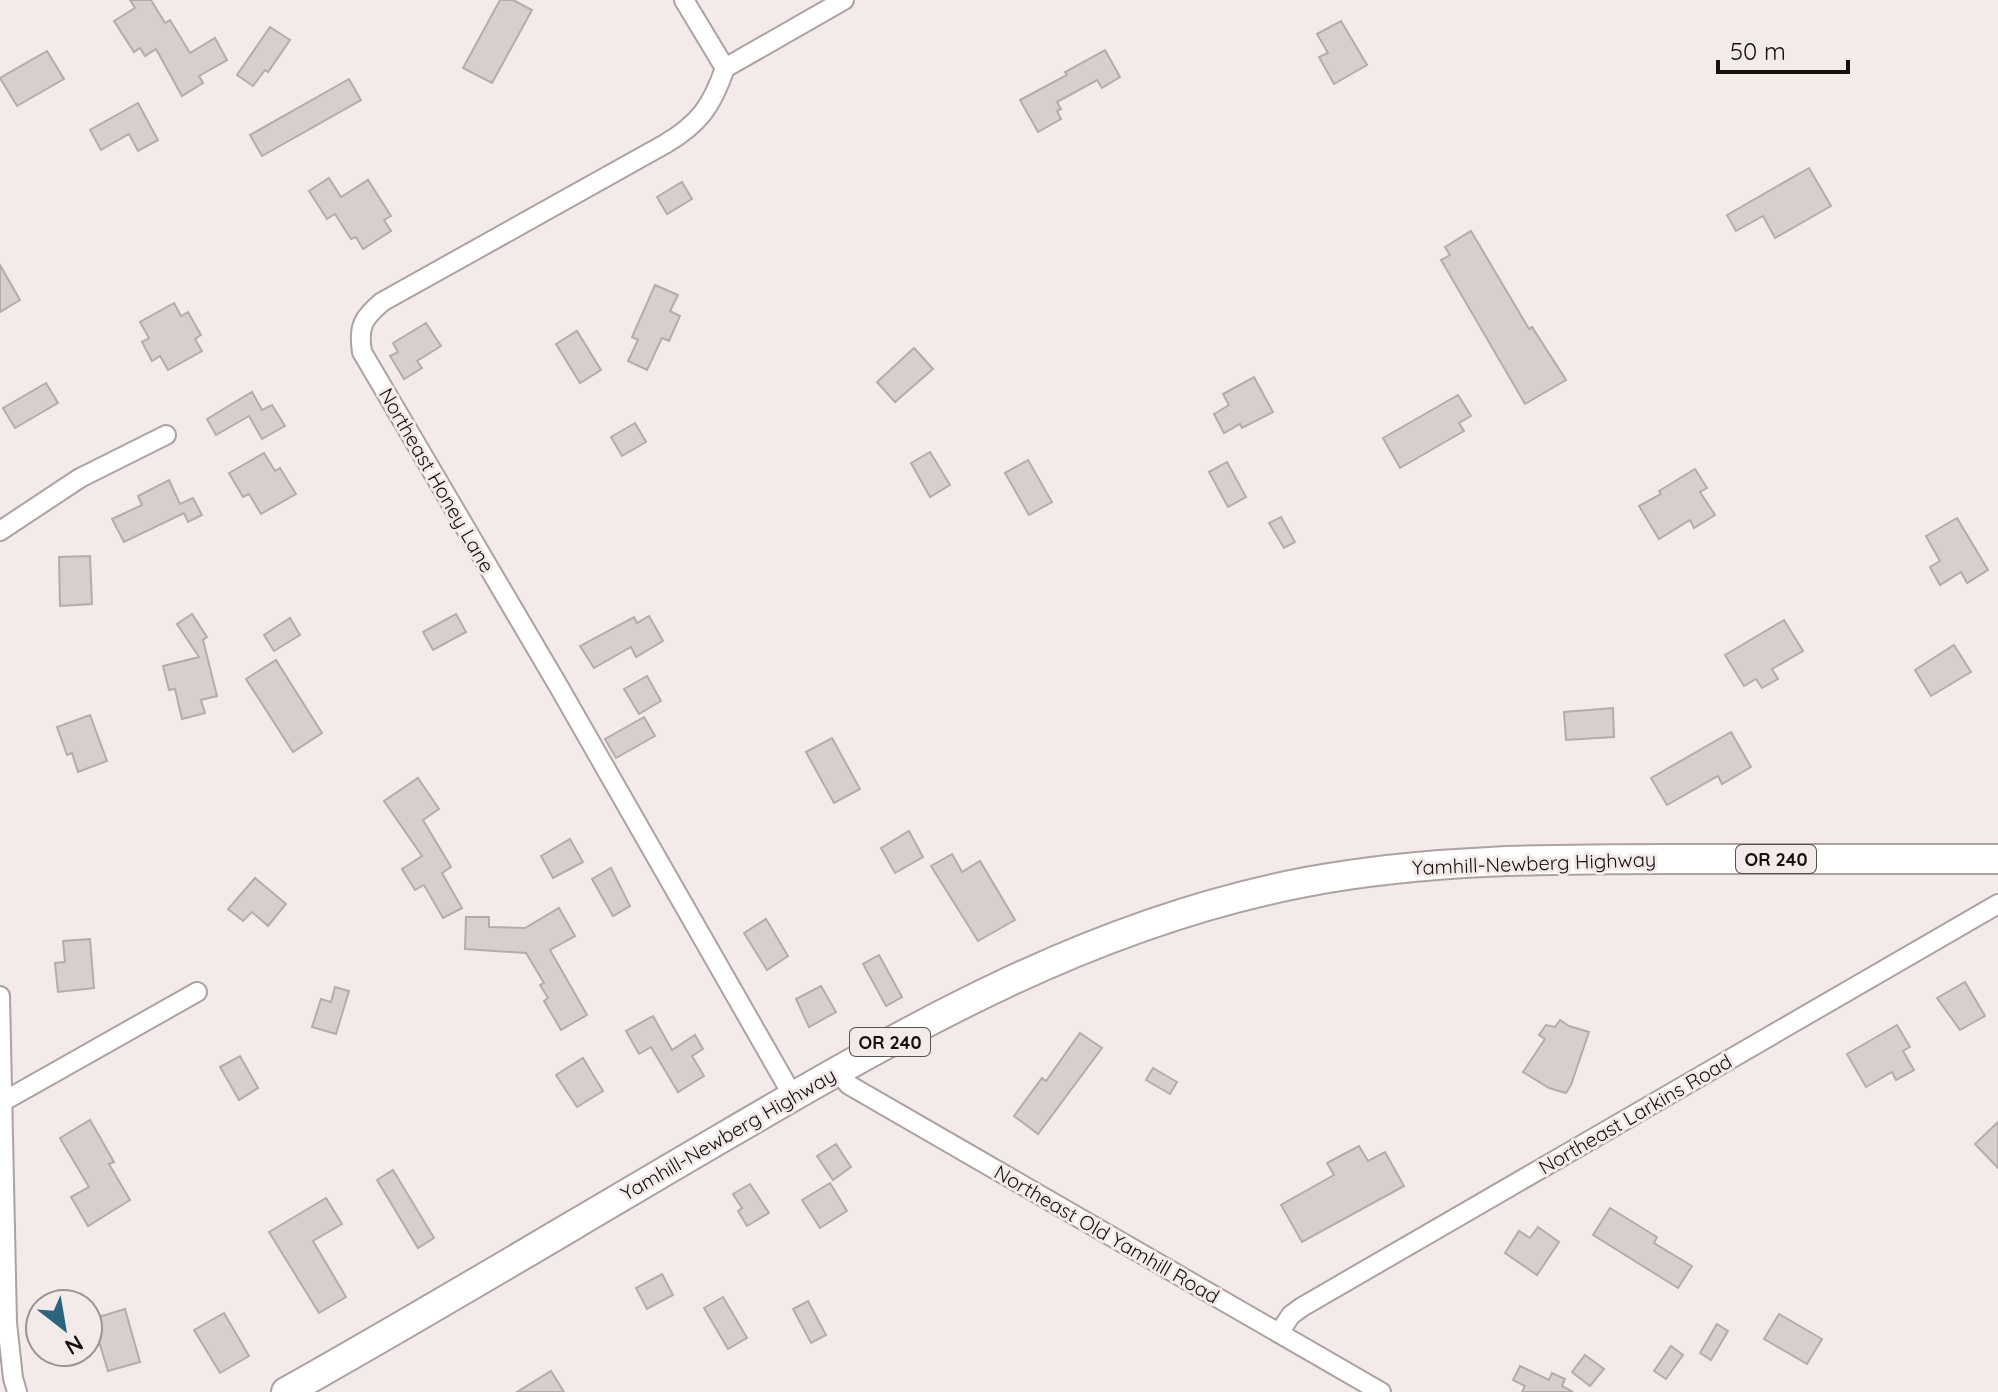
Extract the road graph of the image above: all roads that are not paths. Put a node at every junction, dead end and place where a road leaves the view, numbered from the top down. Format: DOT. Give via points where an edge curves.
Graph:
graph roads {
  1 [pos="684,0"];
  2 [pos="844,0"];
  3 [pos="725,68"];
  4 [pos="166,435"];
  5 [pos="0,531"];
  6 [pos="1998,859"];
  7 [pos="1998,904"];
  8 [pos="197,992"];
  9 [pos="0,996"];
  10 [pos="837,1071"];
  11 [pos="793,1096"];
  12 [pos="4,1101"];
  13 [pos="1279,1333"];
  14 [pos="17,1392"];
  15 [pos="286,1392"];
  16 [pos="1381,1392"];
  1 -- 3 [label="street"];
  2 -- 3 [label="street"];
  3 -- 11 [label="street, Northeast Honey Lane" via="715,96 684,133 382,302 366,316 359,335 362,352"];
  4 -- 5 [label="street" via="80,478"];
  6 -- 10 [label="main road, Yamhill-Newberg Highway / OR 240" via="1555,859 1419,866 1304,882 1169,916 1030,969"];
  7 -- 13 [label="street, Northeast Larkins Road" via="1302,1307"];
  8 -- 12 [label="street"];
  9 -- 12 [label="street"];
  10 -- 11 [label="main road, Yamhill-Newberg Highway / OR 240"];
  10 -- 13 [label="street, Northeast Old Yamhill Road" via="849,1085"];
  11 -- 15 [label="main road, Yamhill-Newberg Highway / OR 240"];
  12 -- 14 [label="street" via="7,1323"];
  13 -- 16 [label="street, Northeast Old Yamhill Road"];
}
